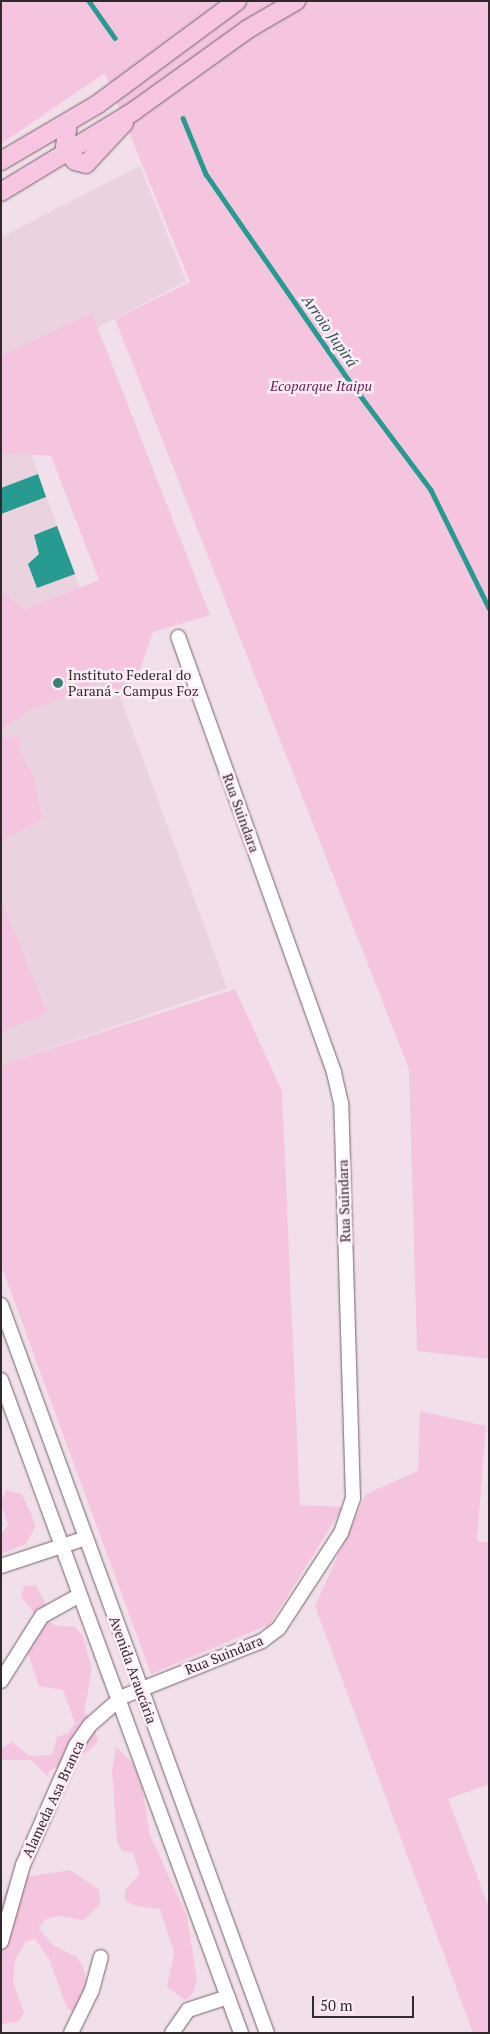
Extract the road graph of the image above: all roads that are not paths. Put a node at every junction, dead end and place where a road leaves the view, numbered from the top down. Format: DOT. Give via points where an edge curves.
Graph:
graph roads {
  1 [pos="237,1"];
  2 [pos="296,1"];
  3 [pos="68,122"];
  4 [pos="68,153"];
  5 [pos="1,161"];
  6 [pos="1,192"];
  7 [pos="178,637"];
  8 [pos="1,1306"];
  9 [pos="1,1380"];
  10 [pos="83,1539"];
  11 [pos="62,1547"];
  12 [pos="1,1566"];
  13 [pos="80,1595"];
  14 [pos="1,1680"];
  15 [pos="144,1687"];
  16 [pos="119,1700"];
  17 [pos="1,1942"];
  18 [pos="101,1957"];
  19 [pos="228,1996"];
  20 [pos="70,2033"];
  21 [pos="172,2033"];
  22 [pos="241,2033"];
  23 [pos="268,2033"];
  1 -- 3 [label="main road"];
  2 -- 4 [label="main road" via="248,28 134,111"];
  3 -- 4 [label="main road" via="63,140"];
  3 -- 5 [label="main road"];
  4 -- 6 [label="main road"];
  7 -- 15 [label="street, Rua Suindara" via="336,1080 341,1103 353,1499 341,1533 279,1628 262,1641"];
  8 -- 10 [label="street, Avenida Araucária"];
  9 -- 11 [label="street, Avenida Araucária"];
  10 -- 11 [label="street"];
  10 -- 15 [label="street, Avenida Araucária"];
  11 -- 12 [label="street"];
  11 -- 13 [label="street, Avenida Araucária"];
  13 -- 14 [label="street" via="42,1616"];
  13 -- 16 [label="street, Avenida Araucária"];
  15 -- 16 [label="street, Alameda Asa Branca"];
  15 -- 23 [label="street, Avenida Araucária"];
  16 -- 17 [label="street, Alameda Asa Branca" via="76,1745 23,1865"];
  16 -- 19 [label="street, Avenida Araucária"];
  18 -- 20 [label="street" via="92,1990"];
  19 -- 21 [label="street" via="188,2010"];
  19 -- 22 [label="street, Avenida Araucária"];
}
